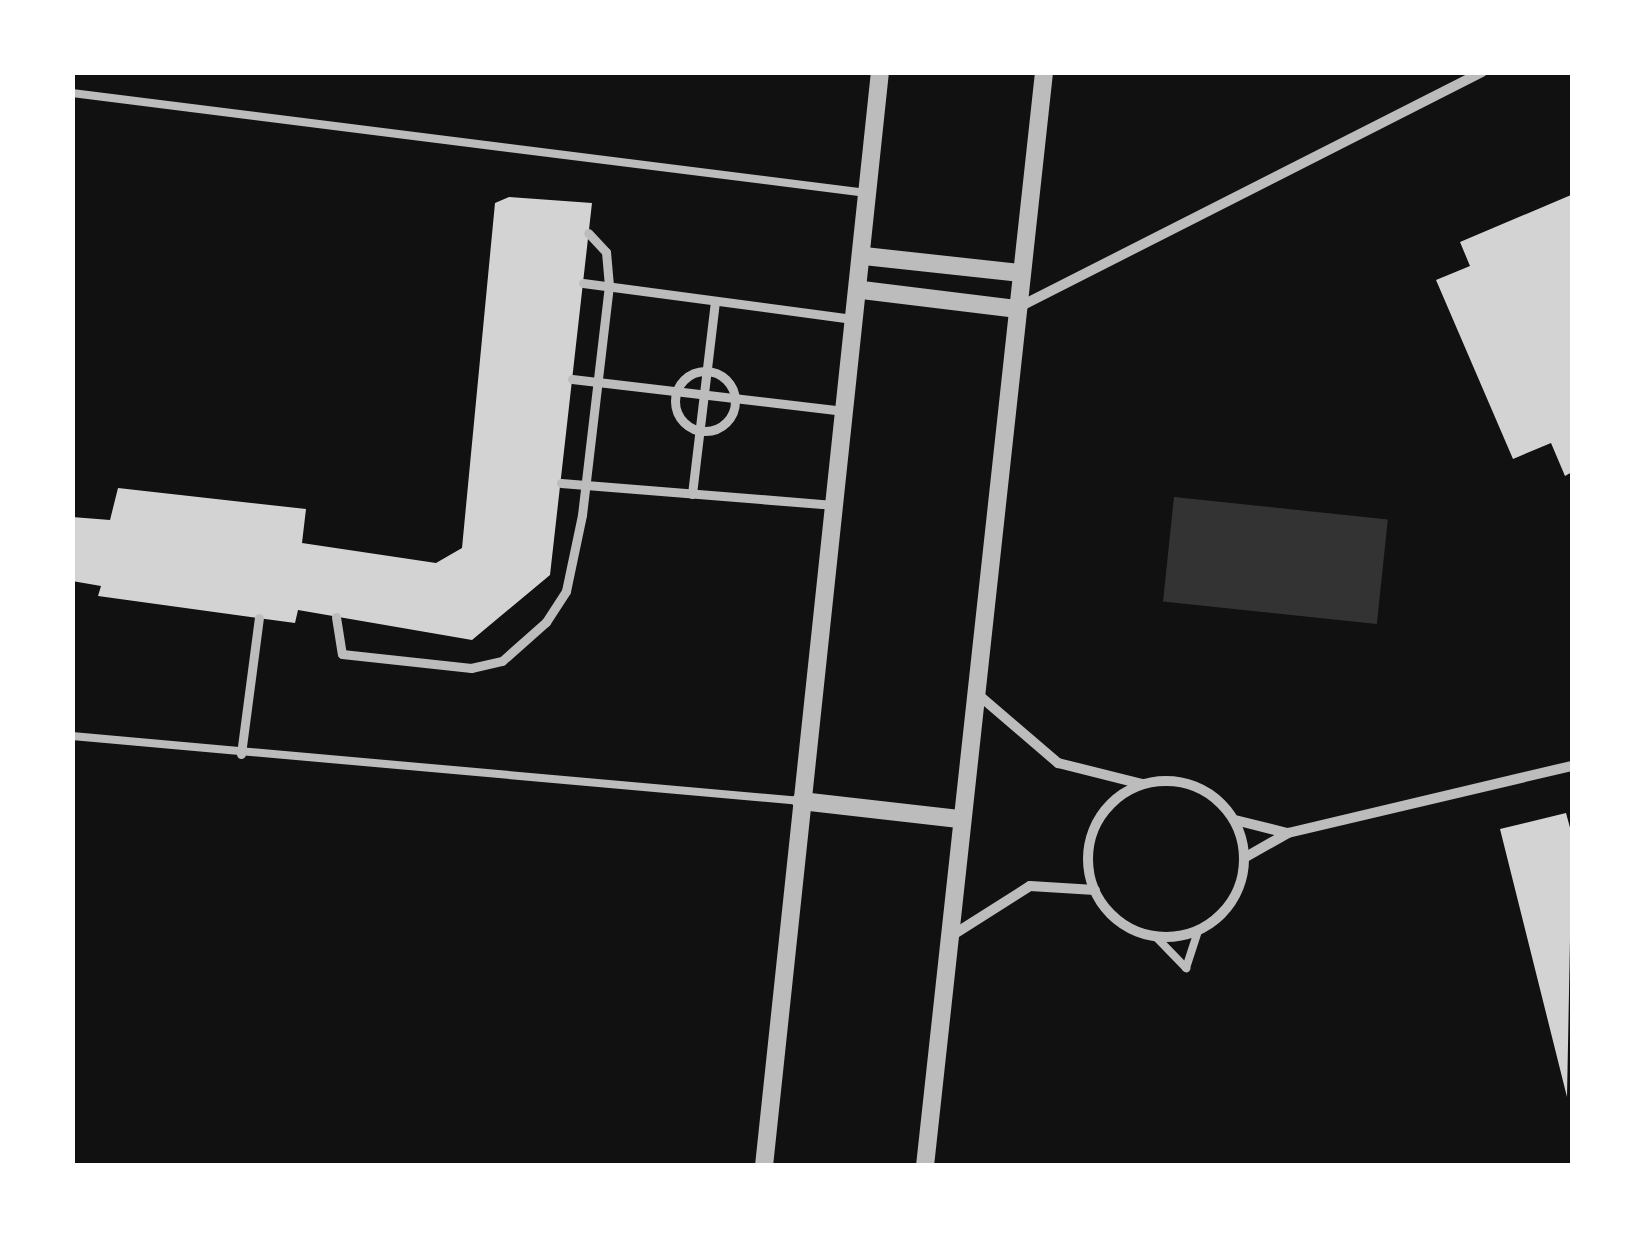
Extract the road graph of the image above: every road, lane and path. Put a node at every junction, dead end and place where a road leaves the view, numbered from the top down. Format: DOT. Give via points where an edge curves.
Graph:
graph roads {
  1 [pos="880,72"];
  2 [pos="1044,72"];
  3 [pos="1482,72"];
  4 [pos="72,93"];
  5 [pos="867,193"];
  6 [pos="588,233"];
  7 [pos="864,256"];
  8 [pos="1021,273"];
  9 [pos="583,283"];
  10 [pos="609,286"];
  11 [pos="862,290"];
  12 [pos="715,301"];
  13 [pos="1016,308"];
  14 [pos="858,320"];
  15 [pos="706,370"];
  16 [pos="572,379"];
  17 [pos="596,384"];
  18 [pos="675,396"];
  19 [pos="703,400"];
  20 [pos="735,402"];
  21 [pos="847,412"];
  22 [pos="700,431"];
  23 [pos="561,483"];
  24 [pos="584,485"];
  25 [pos="692,494"];
  26 [pos="836,505"];
  27 [pos="336,617"];
  28 [pos="258,618"];
  29 [pos="974,690"];
  30 [pos="72,736"];
  31 [pos="241,754"];
  32 [pos="1572,766"];
  33 [pos="1144,784"];
  34 [pos="802,801"];
  35 [pos="959,819"];
  36 [pos="1235,820"];
  37 [pos="1288,833"];
  38 [pos="1244,858"];
  39 [pos="1096,890"];
  40 [pos="1198,930"];
  41 [pos="1154,936"];
  42 [pos="947,939"];
  43 [pos="764,1166"];
  44 [pos="924,1166"];
  1 -- 5 [label="street"];
  2 -- 8 [label="street"];
  3 -- 13 [label="street"];
  4 -- 5 [label="lane"];
  5 -- 7 [label="street"];
  6 -- 10 [label="street" via="606,252"];
  7 -- 8 [label="street"];
  7 -- 11 [label="street"];
  8 -- 13 [label="street"];
  9 -- 10 [label="street"];
  10 -- 12 [label="street"];
  10 -- 17 [label="street"];
  11 -- 13 [label="street"];
  11 -- 14 [label="street"];
  12 -- 14 [label="street"];
  12 -- 15 [label="street"];
  13 -- 29 [label="street"];
  14 -- 21 [label="street"];
  15 -- 18 [label="street" via="686,377"];
  15 -- 19 [label="street"];
  15 -- 20 [label="street" via="728,381"];
  16 -- 17 [label="street"];
  17 -- 18 [label="street"];
  17 -- 24 [label="street"];
  18 -- 19 [label="street"];
  18 -- 22 [label="street" via="680,418"];
  19 -- 20 [label="street"];
  19 -- 22 [label="street"];
  20 -- 21 [label="street"];
  20 -- 22 [label="street" via="722,426"];
  21 -- 26 [label="street"];
  22 -- 25 [label="street"];
  23 -- 24 [label="street"];
  24 -- 25 [label="street"];
  24 -- 27 [label="street" via="566,591 502,662 471,668 342,654"];
  25 -- 26 [label="street"];
  26 -- 34 [label="street"];
  28 -- 31 [label="street"];
  29 -- 33 [label="street" via="1058,763"];
  29 -- 35 [label="street"];
  30 -- 31 [label="lane"];
  31 -- 34 [label="lane"];
  32 -- 37 [label="street"];
  33 -- 36 [label="street" via="1195,786"];
  33 -- 39 [label="street" via="1113,801 1092,834"];
  34 -- 35 [label="street"];
  34 -- 43 [label="street"];
  35 -- 42 [label="street"];
  36 -- 37 [label="street"];
  36 -- 38 [label="street"];
  37 -- 38 [label="street"];
  38 -- 40 [label="street" via="1236,895"];
  39 -- 41 [label="street" via="1119,921"];
  39 -- 42 [label="street" via="1030,886"];
  40 -- 41 [label="street"];
  40 -- 41 [label="lane" via="1186,968"];
  42 -- 44 [label="street"];
}
